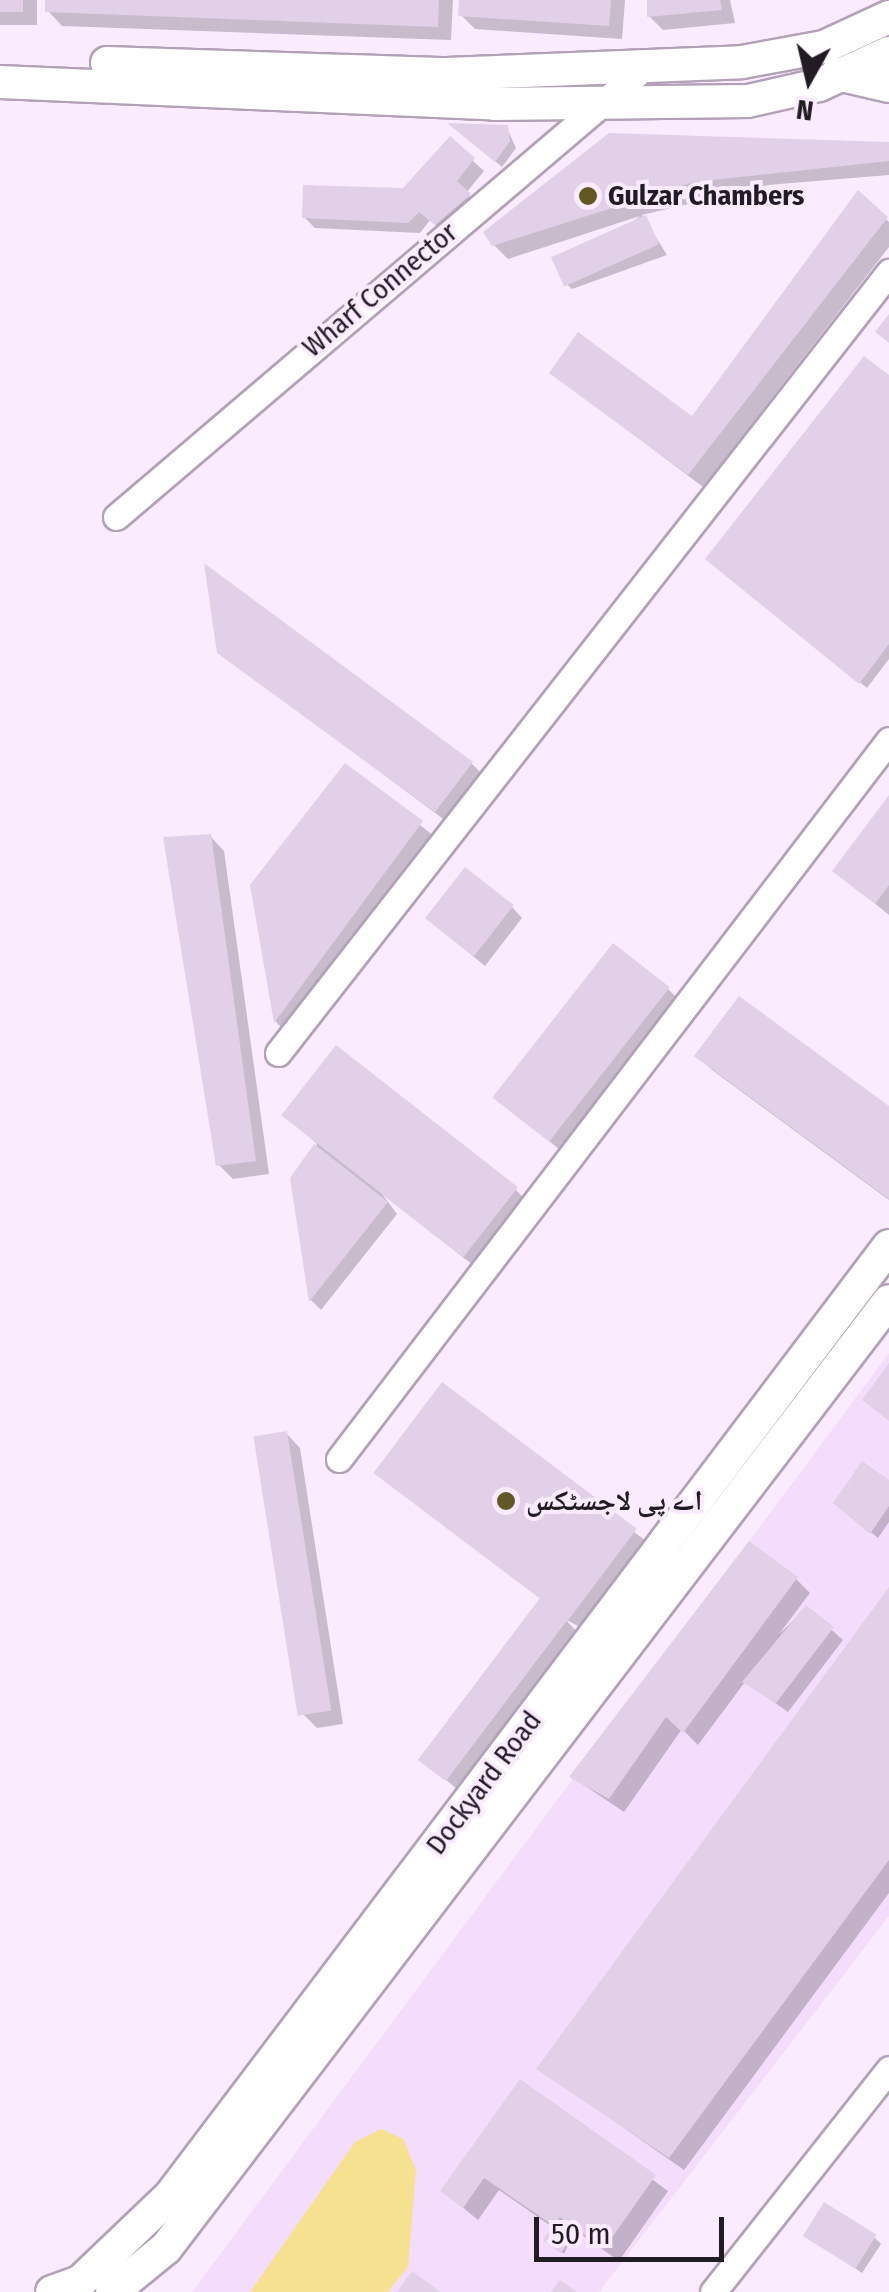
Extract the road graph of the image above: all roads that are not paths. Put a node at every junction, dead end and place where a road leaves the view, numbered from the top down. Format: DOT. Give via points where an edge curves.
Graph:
graph roads {
  1 [pos="889,17"];
  2 [pos="824,48"];
  3 [pos="889,53"];
  4 [pos="0,60"];
  5 [pos="742,62"];
  6 [pos="646,66"];
  7 [pos="838,78"];
  8 [pos="0,82"];
  9 [pos="889,86"];
  10 [pos="748,101"];
  11 [pos="599,105"];
  12 [pos="889,272"];
  13 [pos="116,518"];
  14 [pos="889,740"];
  15 [pos="278,1053"];
  16 [pos="889,1246"];
  17 [pos="889,1301"];
  18 [pos="338,1459"];
  19 [pos="729,1483"];
  20 [pos="889,2069"];
  21 [pos="52,2292"];
  22 [pos="112,2292"];
  23 [pos="712,2292"];
  1 -- 2 [label="street"];
  2 -- 5 [label="street"];
  2 -- 7 [label="street"];
  3 -- 7 [label="street"];
  4 -- 6 [label="street" via="447,74"];
  5 -- 6 [label="street"];
  5 -- 10 [label="street"];
  6 -- 11 [label="street, Wharf Connector"];
  7 -- 9 [label="street"];
  7 -- 10 [label="street"];
  8 -- 11 [label="street"];
  10 -- 11 [label="street"];
  11 -- 13 [label="street, Wharf Connector"];
  12 -- 15 [label="street"];
  14 -- 18 [label="street"];
  16 -- 19 [label="street, Dockyard Road"];
  17 -- 19 [label="street, Dockyard Road"];
  19 -- 21 [label="street, Dockyard Road" via="171,2195 80,2282"];
  19 -- 22 [label="street, Dockyard Road" via="166,2248"];
  20 -- 23 [label="street"];
}
